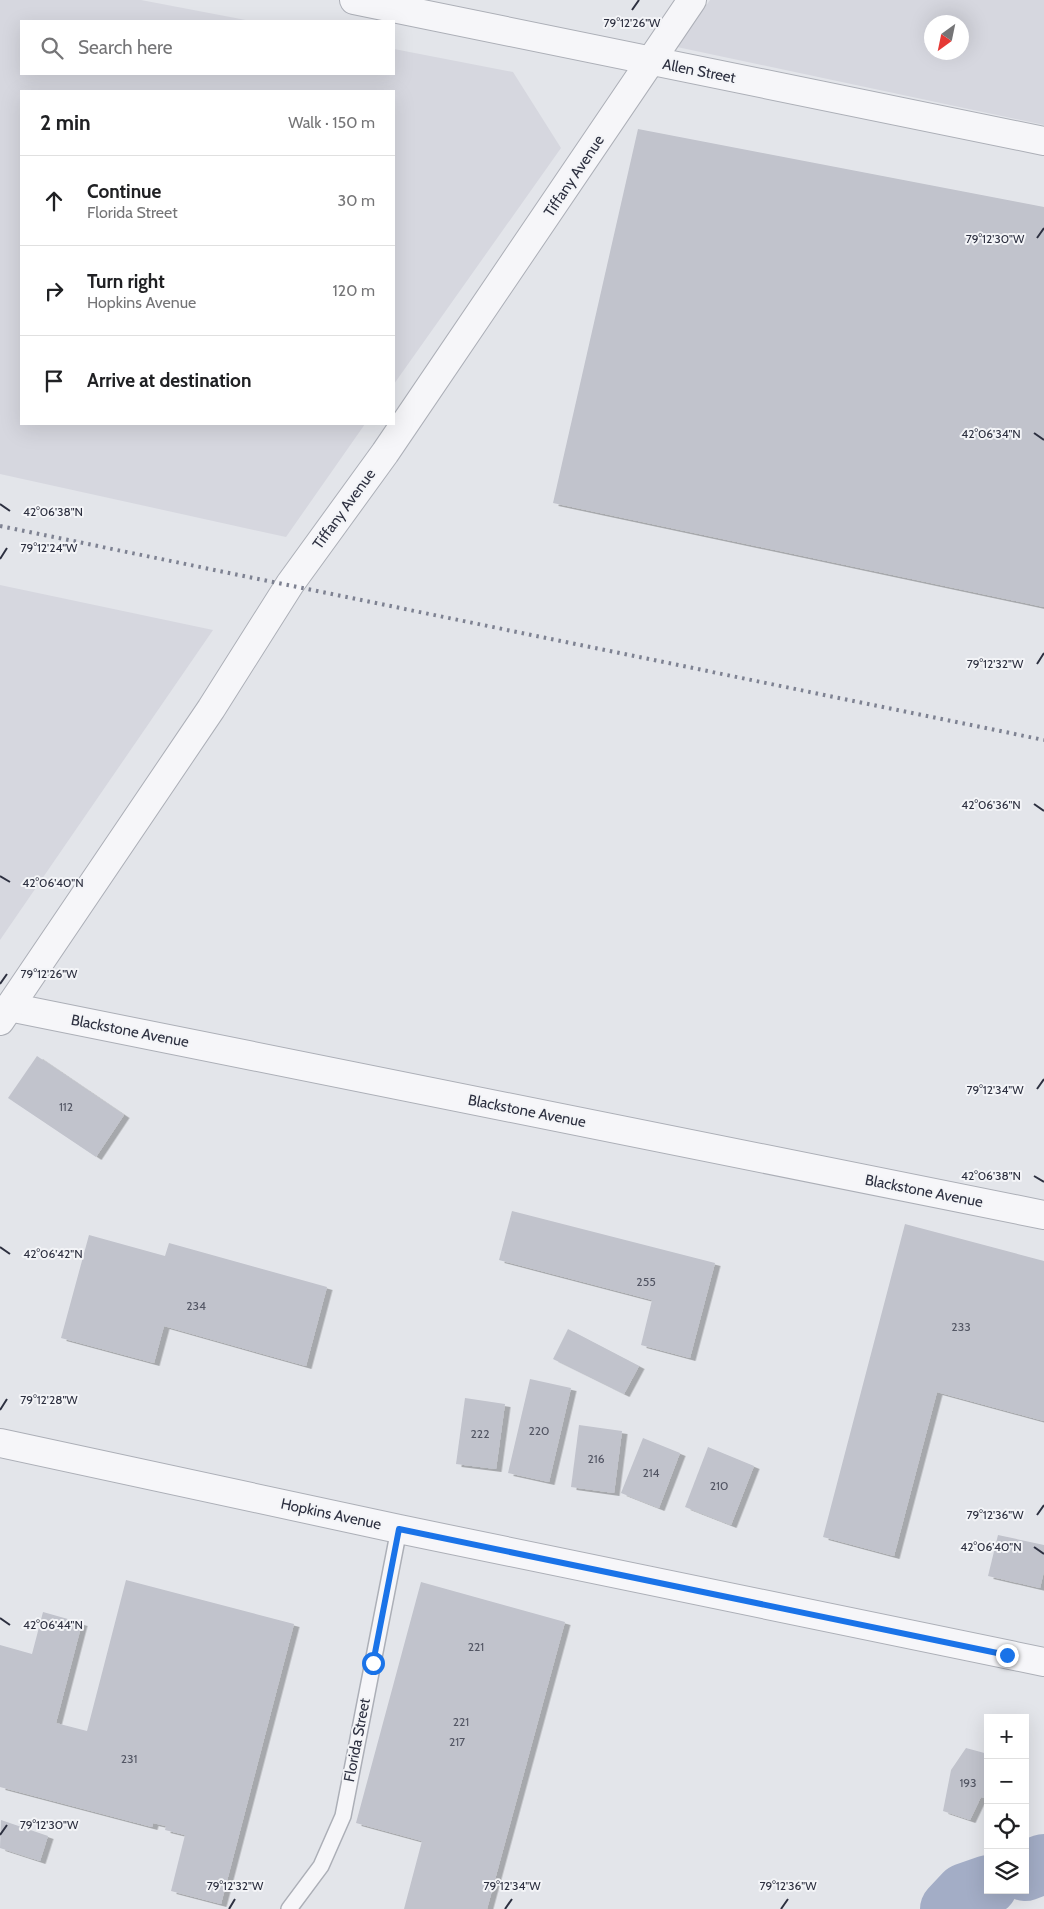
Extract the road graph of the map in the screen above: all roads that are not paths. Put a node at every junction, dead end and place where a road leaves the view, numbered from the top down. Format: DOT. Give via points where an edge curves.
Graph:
graph roads {
  1 [pos="354,0"];
  2 [pos="692,0"];
  3 [pos="652,62"];
  4 [pos="1044,141"];
  5 [pos="5,1014"];
  6 [pos="1044,1215"];
  7 [pos="0,1443"];
  8 [pos="399,1529"];
  9 [pos="1044,1662"];
  10 [pos="289,1909"];
  1 -- 3 [label="street, Allen Street"];
  2 -- 3 [label="street, Tiffany Avenue"];
  3 -- 4 [label="street, Allen Street"];
  3 -- 5 [label="street, Tiffany Avenue" via="384,453 290,584 211,709"];
  5 -- 6 [label="street, Blackstone Avenue"];
  7 -- 8 [label="street, Hopkins Avenue"];
  8 -- 9 [label="street, Hopkins Avenue"];
  8 -- 10 [label="lane, Florida Street" via="342,1816 321,1866"];
}
